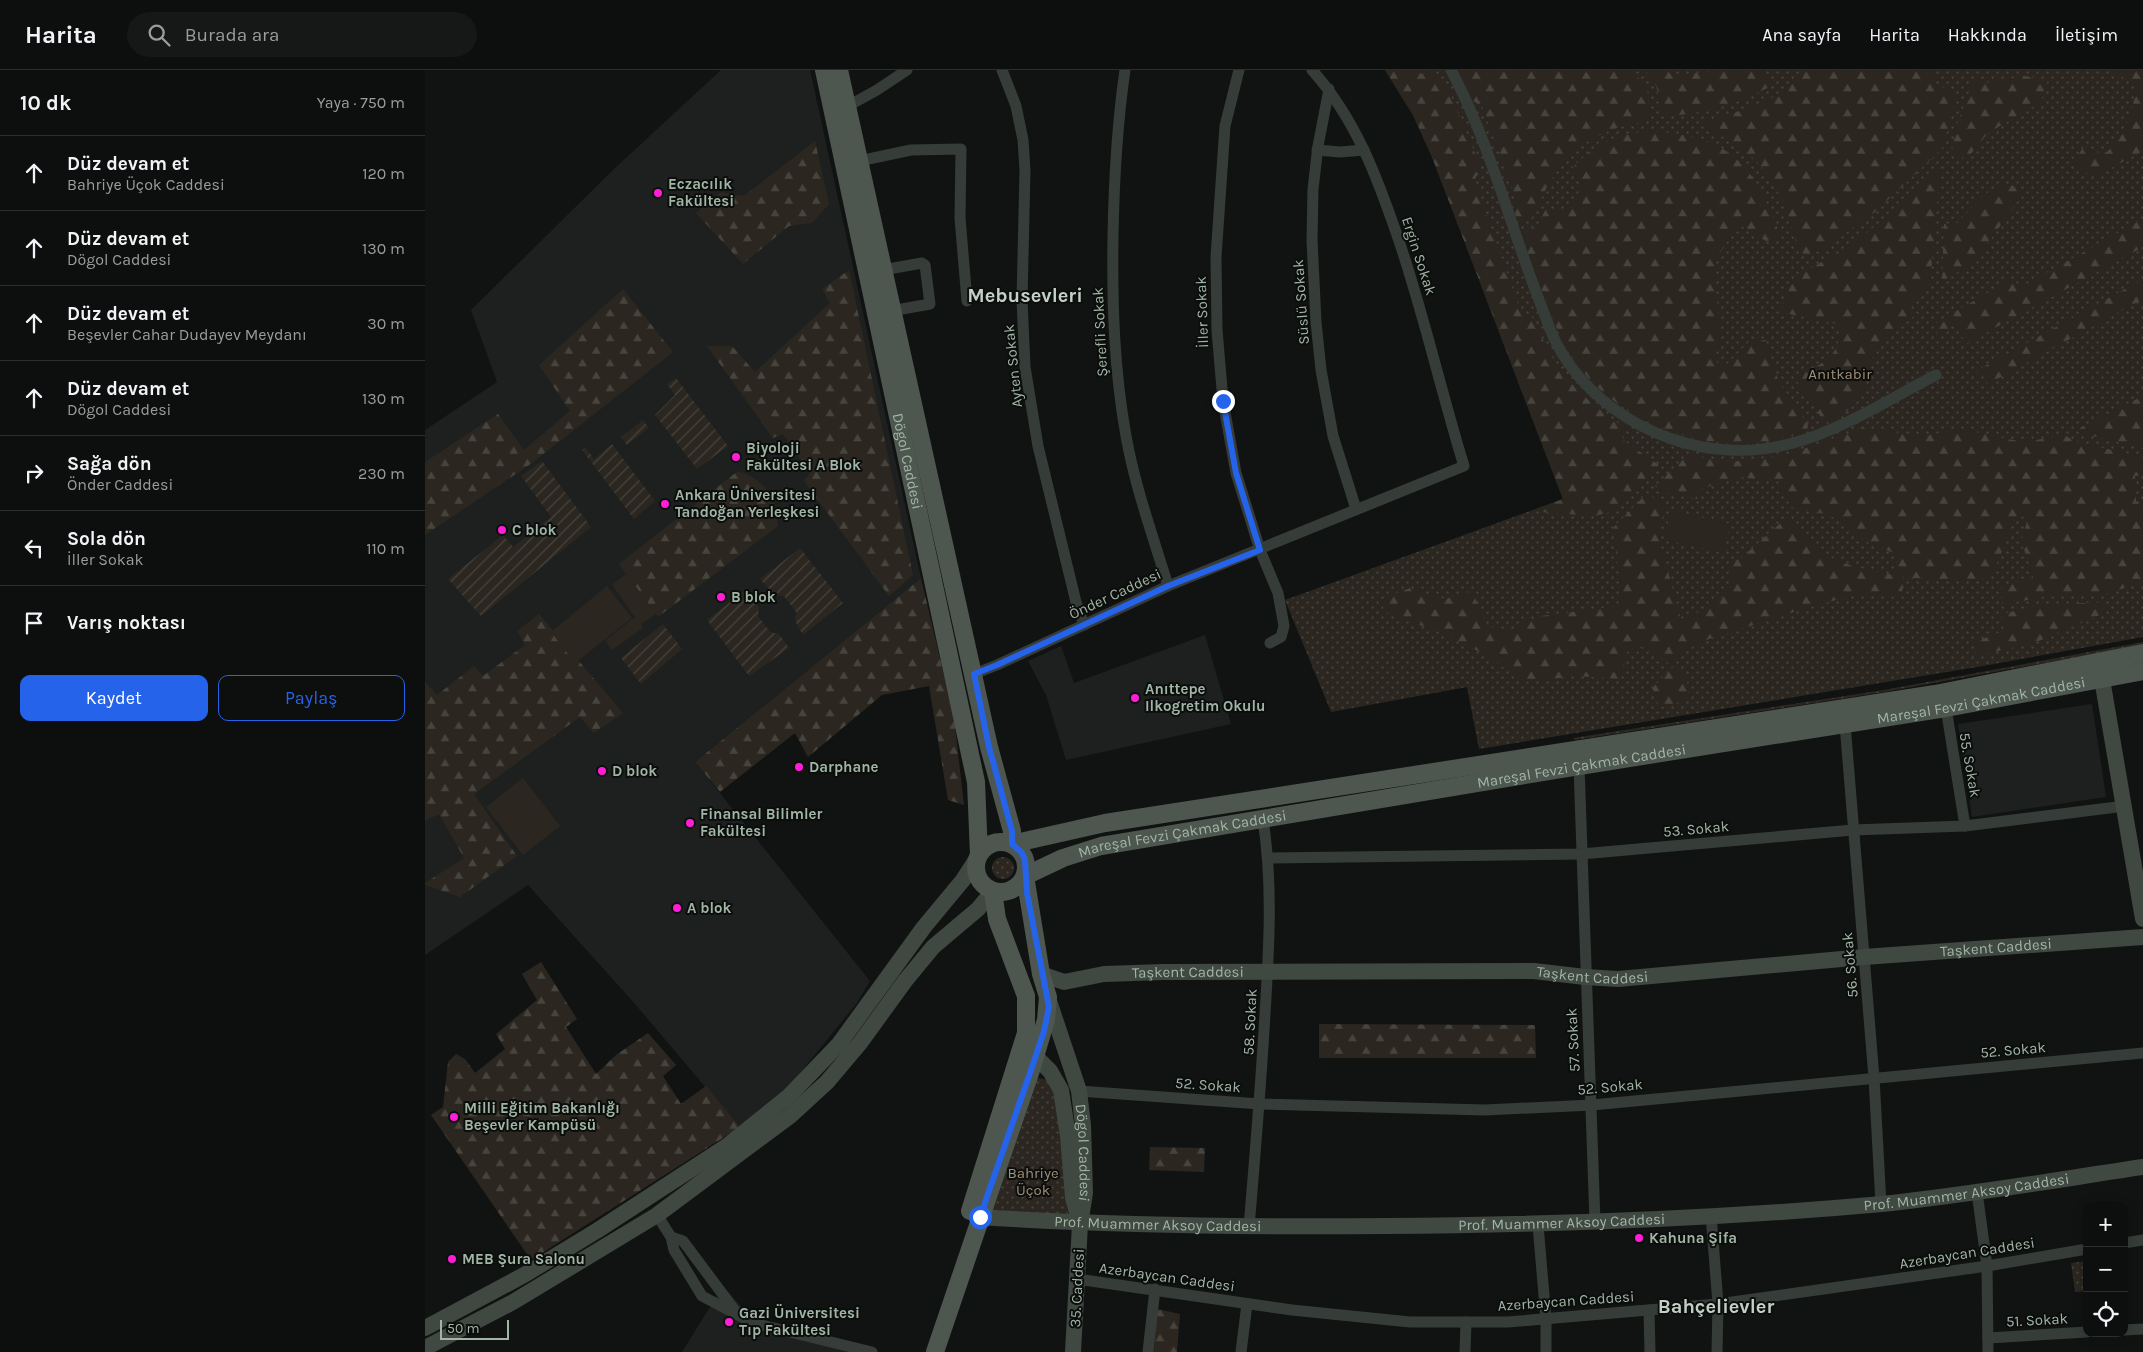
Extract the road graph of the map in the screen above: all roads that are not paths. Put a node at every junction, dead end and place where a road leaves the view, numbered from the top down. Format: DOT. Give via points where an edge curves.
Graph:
graph roads {
  1 [pos="824,70"];
  2 [pos="839,70"];
  3 [pos="907,70"];
  4 [pos="1002,70"];
  5 [pos="1125,70"];
  6 [pos="1239,70"];
  7 [pos="1312,70"];
  8 [pos="1451,70"];
  9 [pos="1329,89"];
  10 [pos="847,106"];
  11 [pos="1317,150"];
  12 [pos="1364,150"];
  13 [pos="859,161"];
  14 [pos="883,270"];
  15 [pos="967,301"];
  16 [pos="891,310"];
  17 [pos="1936,375"];
  18 [pos="1464,466"];
  19 [pos="1356,509"];
  20 [pos="1260,550"];
  21 [pos="1168,586"];
  22 [pos="1085,625"];
  23 [pos="1270,642"];
  24 [pos="2143,653"];
  25 [pos="2143,671"];
  26 [pos="974,674"];
  27 [pos="2102,679"];
  28 [pos="1946,708"];
  29 [pos="1845,724"];
  30 [pos="1579,766"];
  31 [pos="2125,806"];
  32 [pos="1263,820"];
  33 [pos="1965,826"];
  34 [pos="1853,830"];
  35 [pos="1012,844"];
  36 [pos="1581,854"];
  37 [pos="979,855"];
  38 [pos="1269,858"];
  39 [pos="1025,876"];
  40 [pos="993,891"];
  41 [pos="2143,919"];
  42 [pos="2143,937"];
  43 [pos="1864,957"];
  44 [pos="1268,972"];
  45 [pos="1041,974"];
  46 [pos="1585,977"];
  47 [pos="1048,997"];
  48 [pos="2143,1053"];
  49 [pos="1027,1054"];
  50 [pos="1874,1078"];
  51 [pos="1079,1091"];
  52 [pos="1260,1104"];
  53 [pos="1592,1104"];
  54 [pos="2143,1167"];
  55 [pos="1977,1192"];
  56 [pos="1881,1204"];
  57 [pos="657,1215"];
  58 [pos="1711,1215"];
  59 [pos="980,1217"];
  60 [pos="1595,1222"];
  61 [pos="1080,1224"];
  62 [pos="1539,1225"];
  63 [pos="1249,1227"];
  64 [pos="671,1237"];
  65 [pos="2143,1240"];
  66 [pos="2128,1242"];
  67 [pos="2083,1250"];
  68 [pos="1987,1266"];
  69 [pos="1077,1279"];
  70 [pos="715,1282"];
  71 [pos="1155,1289"];
  72 [pos="702,1296"];
  73 [pos="1247,1304"];
  74 [pos="1718,1304"];
  75 [pos="1649,1310"];
  76 [pos="737,1314"];
  77 [pos="1546,1319"];
  78 [pos="1466,1322"];
  79 [pos="425,1328"];
  80 [pos="2143,1329"];
  81 [pos="2128,1330"];
  82 [pos="2083,1332"];
  83 [pos="1988,1338"];
  84 [pos="425,1348"];
  85 [pos="873,1352"];
  86 [pos="926,1352"];
  87 [pos="935,1352"];
  88 [pos="1073,1352"];
  89 [pos="1148,1352"];
  90 [pos="1241,1352"];
  91 [pos="1465,1352"];
  92 [pos="1546,1352"];
  93 [pos="1650,1352"];
  94 [pos="1717,1352"];
  95 [pos="1988,1352"];
  1 -- 37 [label="main road, Dögol Caddesi" via="976,782"];
  2 -- 10 [label="main road, Dögol Caddesi"];
  3 -- 10 [label="street"];
  4 -- 22 [label="street, Ayten Sokak" via="1016,106 1025,170 1025,367 1038,446 1076,602"];
  5 -- 21 [label="street, Şerefli Sokak" via="1116,151 1112,296 1115,359 1126,438"];
  6 -- 20 [label="street, İller Sokak" via="1225,126 1216,257 1217,330 1223,401 1236,473"];
  7 -- 9 [label="street, Ergin Sokak"];
  8 -- 17 [label="street" via="1476,121 1544,314 1561,351 1596,394 1628,418 1653,432 1688,445 1718,450 1757,450 1795,443 1823,433"];
  9 -- 11 [label="street, Süslü Sokak"];
  9 -- 12 [label="street, Ergin Sokak"];
  10 -- 13 [label="main road, Dögol Caddesi"];
  11 -- 12 [label="street"];
  11 -- 19 [label="street, Süslü Sokak" via="1312,240 1320,360 1333,436"];
  12 -- 18 [label="street, Ergin Sokak" via="1380,183 1414,286"];
  13 -- 14 [label="main road, Dögol Caddesi"];
  13 -- 15 [label="street" via="911,150 961,149 960,218"];
  14 -- 16 [label="main road, Dögol Caddesi"];
  14 -- 16 [label="street" via="925,265 930,304"];
  16 -- 26 [label="main road, Dögol Caddesi"];
  18 -- 19 [label="street, Önder Caddesi"];
  19 -- 20 [label="street, Önder Caddesi"];
  20 -- 21 [label="street, Önder Caddesi"];
  20 -- 23 [label="street, İller Sokak" via="1278,593 1283,626 1281,637"];
  21 -- 22 [label="street, Önder Caddesi"];
  22 -- 26 [label="street, Önder Caddesi"];
  24 -- 35 [label="main road, Mareşal Fevzi Çakmak Caddesi" via="1935,694 1105,823"];
  25 -- 27 [label="main road, Mareşal Fevzi Çakmak Caddesi"];
  26 -- 35 [label="main road, Dögol Caddesi" via="989,747 1012,831"];
  27 -- 28 [label="main road, Mareşal Fevzi Çakmak Caddesi"];
  27 -- 31 [label="street"];
  28 -- 29 [label="main road, Mareşal Fevzi Çakmak Caddesi"];
  28 -- 33 [label="street, 55. Sokak"];
  29 -- 30 [label="main road, Mareşal Fevzi Çakmak Caddesi"];
  29 -- 34 [label="street, 56. Sokak"];
  30 -- 32 [label="main road, Mareşal Fevzi Çakmak Caddesi"];
  30 -- 36 [label="street, 57. Sokak"];
  31 -- 33 [label="street, 53. Sokak"];
  31 -- 41 [label="street"];
  32 -- 38 [label="street, 58. Sokak"];
  32 -- 39 [label="main road, Mareşal Fevzi Çakmak Caddesi" via="1101,846 1063,858"];
  33 -- 34 [label="street, 53. Sokak"];
  34 -- 36 [label="street, 53. Sokak"];
  34 -- 43 [label="street, 56. Sokak"];
  35 -- 37 [label="main road" via="992,844"];
  35 -- 39 [label="main road" via="1025,860"];
  36 -- 38 [label="street, 53. Sokak"];
  36 -- 46 [label="street, 57. Sokak"];
  37 -- 40 [label="main road" via="978,877"];
  37 -- 79 [label="street" via="839,1044 788,1097 727,1146 598,1230 524,1275"];
  38 -- 44 [label="street, 58. Sokak"];
  39 -- 40 [label="main road" via="1021,883 1008,891"];
  39 -- 45 [label="main road, Dögol Caddesi"];
  40 -- 49 [label="main road" via="997,919 1027,996"];
  40 -- 57 [label="street" via="978,909 921,960 860,1043 808,1101"];
  42 -- 43 [label="street, Taşkent Caddesi"];
  43 -- 46 [label="street, Taşkent Caddesi" via="1618,978"];
  43 -- 50 [label="street, 56. Sokak"];
  44 -- 45 [label="street, Taşkent Caddesi" via="1104,974 1064,982"];
  44 -- 46 [label="street, Taşkent Caddesi" via="1535,971"];
  44 -- 52 [label="street, 58. Sokak"];
  45 -- 47 [label="main road, Dögol Caddesi"];
  46 -- 53 [label="street, 57. Sokak"];
  47 -- 49 [label="main road, Dögol Caddesi" via="1045,1026"];
  47 -- 51 [label="street, Dögol Caddesi"];
  48 -- 50 [label="street, 52. Sokak"];
  49 -- 59 [label="main road"];
  49 -- 61 [label="street, Dögol Caddesi" via="1050,1072 1061,1090 1073,1197"];
  49 -- 86 [label="main road"];
  50 -- 53 [label="street, 52. Sokak"];
  50 -- 56 [label="street, 56. Sokak"];
  51 -- 52 [label="street, 52. Sokak"];
  51 -- 61 [label="street, Dögol Caddesi" via="1086,1159"];
  52 -- 53 [label="street, 52. Sokak" via="1485,1110"];
  52 -- 63 [label="street, 58. Sokak"];
  53 -- 60 [label="street, 57. Sokak"];
  54 -- 55 [label="street, Prof. Muammer Aksoy Caddesi"];
  55 -- 56 [label="street, Prof. Muammer Aksoy Caddesi"];
  55 -- 68 [label="street"];
  56 -- 58 [label="street, Prof. Muammer Aksoy Caddesi"];
  57 -- 64 [label="street"];
  57 -- 84 [label="street" via="513,1302"];
  58 -- 60 [label="street, Prof. Muammer Aksoy Caddesi"];
  58 -- 74 [label="street"];
  59 -- 61 [label="street, Prof. Muammer Aksoy Caddesi"];
  59 -- 87 [label="main road"];
  60 -- 62 [label="street, Prof. Muammer Aksoy Caddesi"];
  61 -- 63 [label="street, Prof. Muammer Aksoy Caddesi"];
  61 -- 69 [label="street, 35. Caddesi"];
  62 -- 63 [label="street, Prof. Muammer Aksoy Caddesi"];
  62 -- 77 [label="street"];
  64 -- 70 [label="street" via="683,1241"];
  64 -- 72 [label="street" via="674,1250"];
  65 -- 66 [label="street"];
  67 -- 68 [label="street, Azerbaycan Caddesi"];
  68 -- 74 [label="street, Azerbaycan Caddesi"];
  68 -- 83 [label="street"];
  69 -- 71 [label="street, Azerbaycan Caddesi"];
  69 -- 88 [label="street, 35. Caddesi"];
  70 -- 72 [label="street"];
  70 -- 76 [label="street"];
  71 -- 73 [label="street, Azerbaycan Caddesi"];
  71 -- 89 [label="street"];
  72 -- 76 [label="street"];
  73 -- 78 [label="street, Azerbaycan Caddesi" via="1410,1322"];
  73 -- 90 [label="street"];
  74 -- 75 [label="street, Azerbaycan Caddesi"];
  74 -- 94 [label="street"];
  75 -- 77 [label="street, Azerbaycan Caddesi"];
  75 -- 93 [label="street"];
  76 -- 85 [label="street" via="753,1323"];
  77 -- 78 [label="street, Azerbaycan Caddesi"];
  77 -- 92 [label="street"];
  78 -- 91 [label="street"];
  80 -- 81 [label="street"];
  82 -- 83 [label="street, 51. Sokak"];
  83 -- 95 [label="street"];
}
